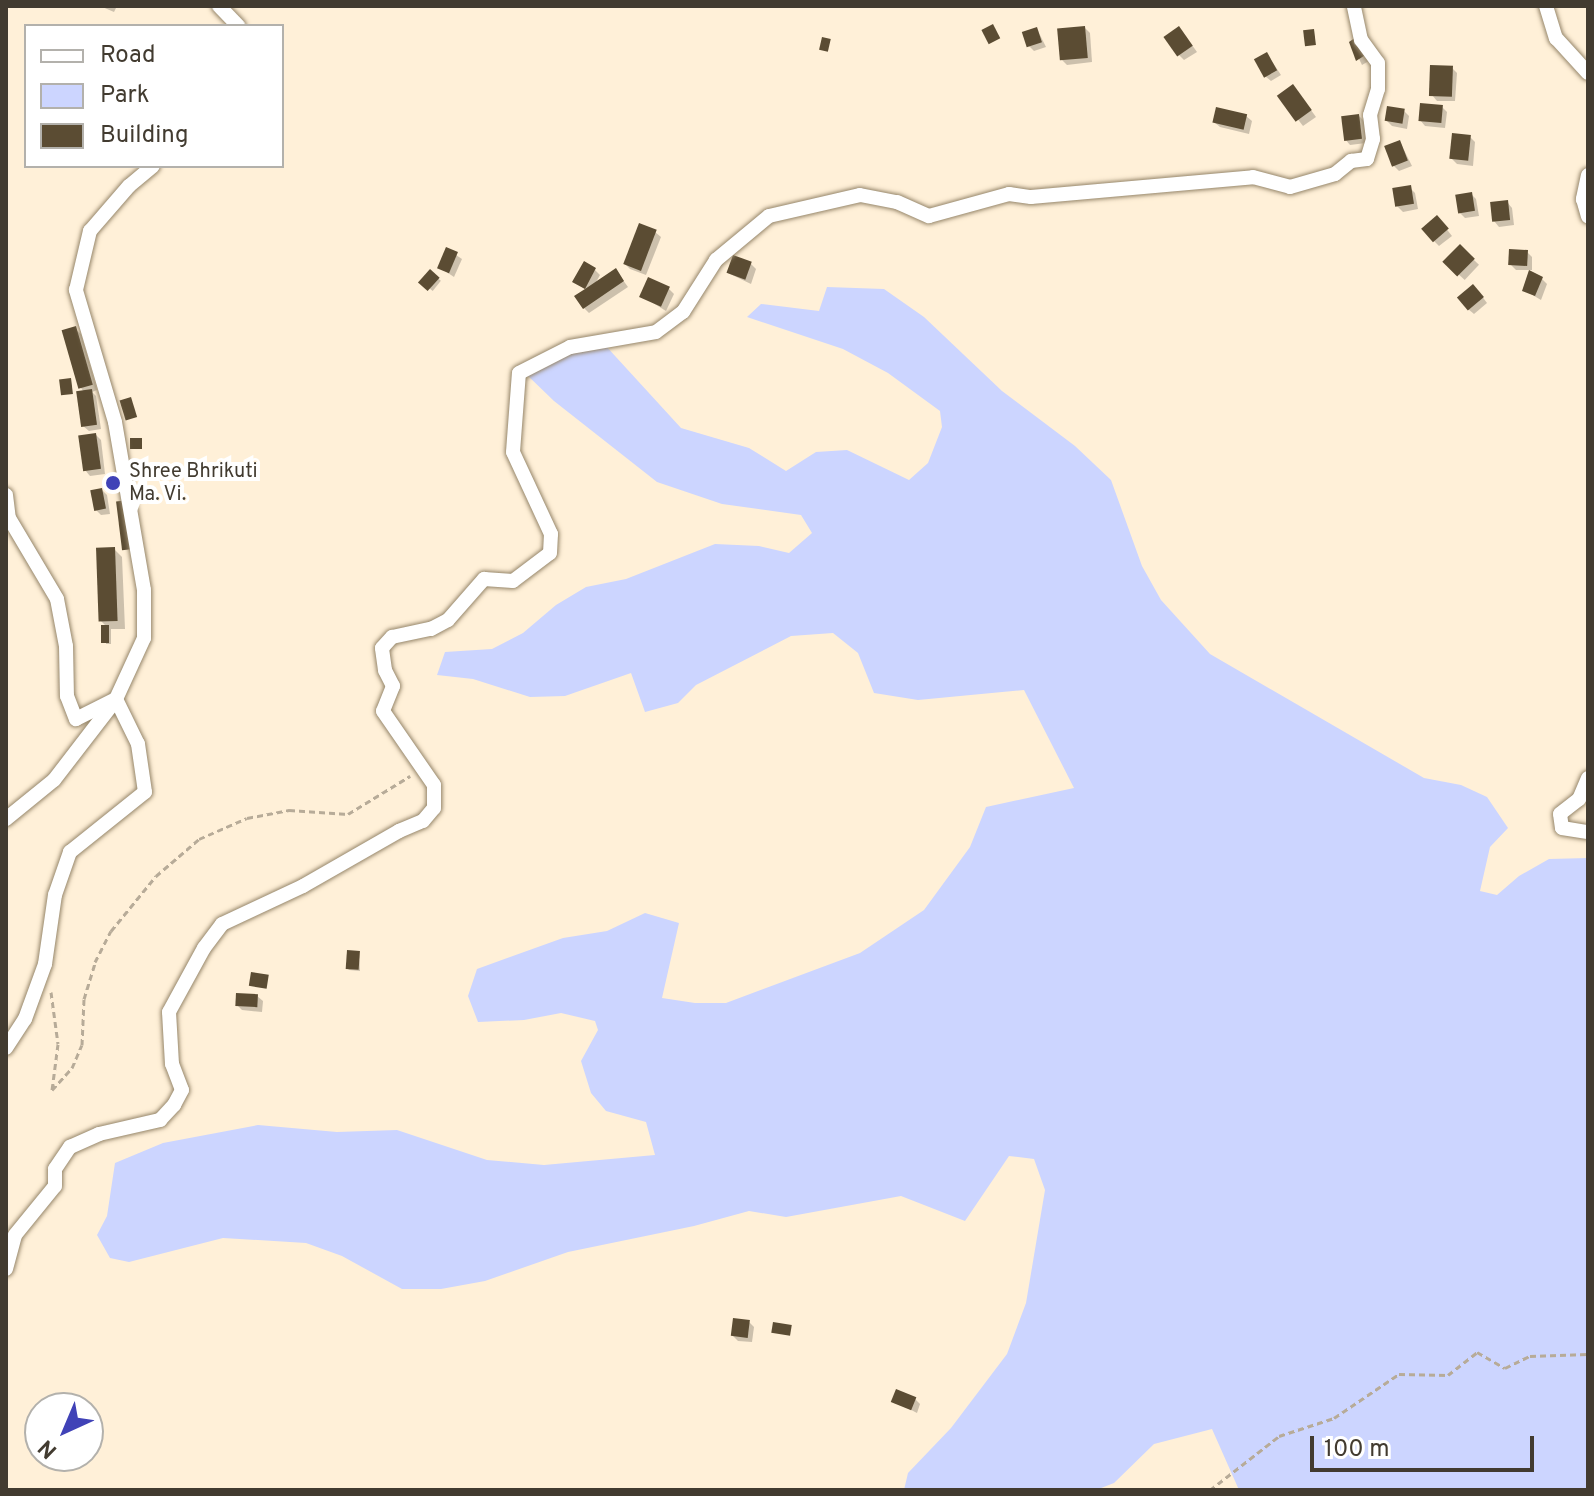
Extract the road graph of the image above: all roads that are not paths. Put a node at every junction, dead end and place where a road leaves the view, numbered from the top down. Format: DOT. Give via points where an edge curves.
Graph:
graph roads {
  1 [pos="219,6"];
  2 [pos="1354,6"];
  3 [pos="1546,6"];
  4 [pos="236,24"];
  5 [pos="1588,73"];
  6 [pos="151,168"];
  7 [pos="1588,175"];
  8 [pos="1588,216"];
  9 [pos="6,495"];
  10 [pos="116,699"];
  11 [pos="1588,778"];
  12 [pos="6,819"];
  13 [pos="1588,832"];
  14 [pos="6,1048"];
  15 [pos="6,1269"];
  1 -- 4 [label="street"];
  2 -- 15 [label="street" via="1361,40 1378,63 1370,115 1373,139 1367,159 1351,161 1335,174 1290,187 1253,177 1031,197 1009,194 929,216 897,202 860,195 769,216 716,260 683,312 656,332 570,347 519,373 513,452 551,534 550,553 513,581 484,579 448,620 392,637 382,648 393,686 383,711 434,785 434,808 423,821 222,924 169,1012 172,1064 182,1090 174,1105 160,1120 99,1134 70,1147 55,1169 55,1186 15,1235"];
  3 -- 5 [label="street" via="1556,38"];
  6 -- 10 [label="street" via="90,231 76,290 115,422 144,590 144,638"];
  7 -- 8 [label="street" via="1583,199"];
  9 -- 10 [label="street" via="9,518 57,599 66,646 67,696 76,719"];
  10 -- 12 [label="street" via="54,780"];
  10 -- 14 [label="street" via="138,744 145,792 70,852 55,895 45,964 25,1019"];
  11 -- 13 [label="street" via="1579,799 1560,814 1562,828"];
}
